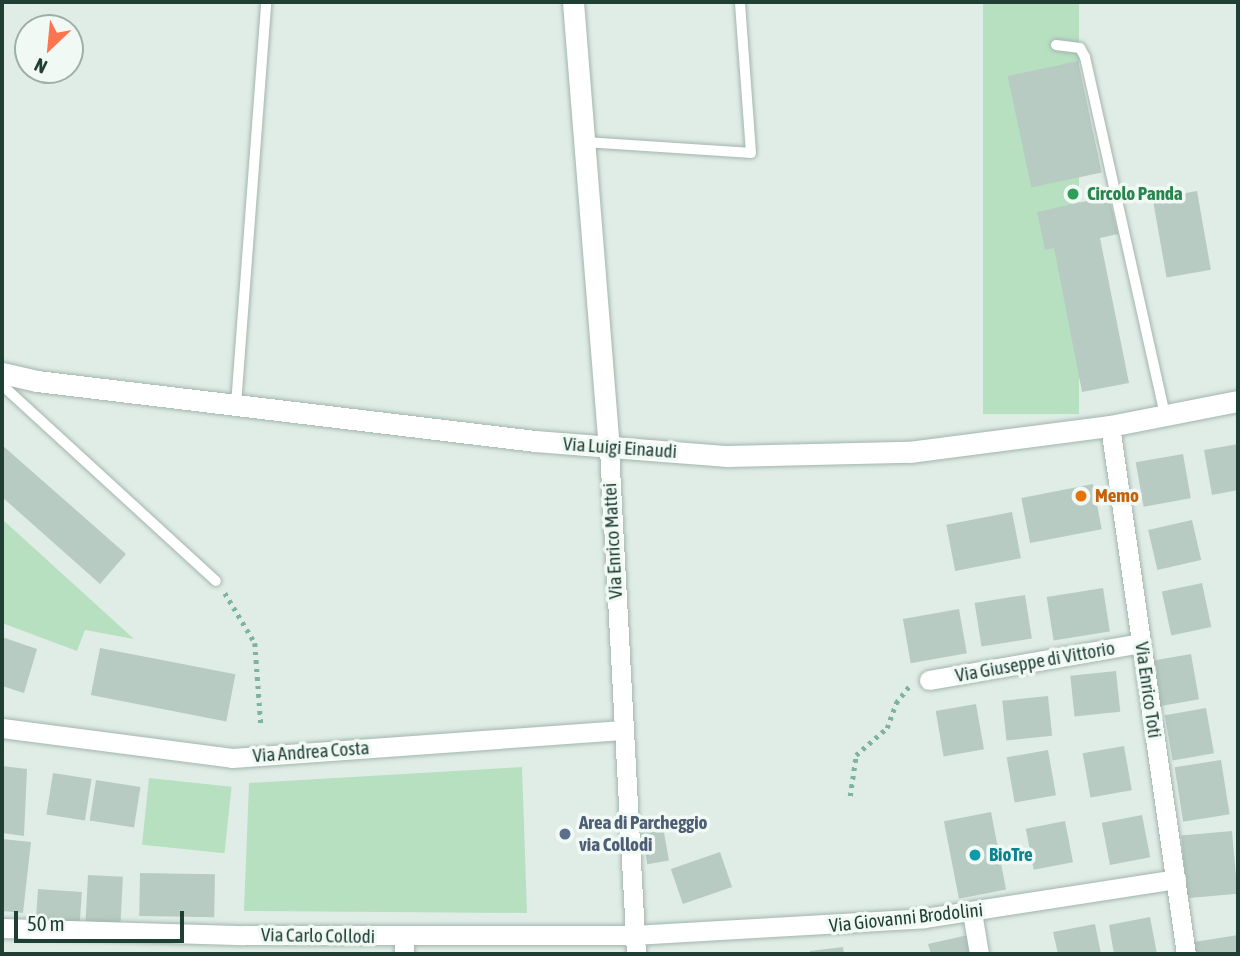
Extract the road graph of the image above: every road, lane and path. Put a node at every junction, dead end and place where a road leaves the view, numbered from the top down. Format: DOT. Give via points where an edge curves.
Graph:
graph roads {
  1 [pos="266,2"];
  2 [pos="573,2"];
  3 [pos="740,2"];
  4 [pos="1056,45"];
  5 [pos="586,142"];
  6 [pos="2,373"];
  7 [pos="2,385"];
  8 [pos="1238,401"];
  9 [pos="236,405"];
  10 [pos="1165,415"];
  11 [pos="1110,426"];
  12 [pos="609,449"];
  13 [pos="216,581"];
  14 [pos="1141,643"];
  15 [pos="929,680"];
  16 [pos="261,724"];
  17 [pos="2,728"];
  18 [pos="622,730"];
  19 [pos="850,796"];
  20 [pos="1176,879"];
  21 [pos="972,912"];
  22 [pos="2,928"];
  23 [pos="635,944"];
  24 [pos="404,946"];
  25 [pos="979,954"];
  26 [pos="1186,954"];
  1 -- 9 [label="lane"];
  2 -- 5 [label="street, Via Enrico Mattei"];
  3 -- 5 [label="lane" via="751,153"];
  4 -- 10 [label="lane" via="1080,48 1085,57"];
  5 -- 12 [label="street, Via Enrico Mattei"];
  6 -- 9 [label="street, Via Luigi Einaudi"];
  7 -- 13 [label="lane"];
  8 -- 10 [label="street, Via Luigi Einaudi"];
  9 -- 12 [label="street, Via Luigi Einaudi"];
  10 -- 11 [label="street, Via Luigi Einaudi"];
  11 -- 12 [label="street, Via Luigi Einaudi" via="874,454 727,456"];
  11 -- 14 [label="street, Via Enrico Toti"];
  12 -- 18 [label="street, Via Enrico Mattei"];
  13 -- 16 [label="path" via="255,643"];
  14 -- 15 [label="street, Via Giuseppe di Vittorio"];
  14 -- 20 [label="street, Via Enrico Toti"];
  15 -- 19 [label="path" via="911,684 896,703 887,728 856,755"];
  17 -- 18 [label="street, Via Andrea Costa" via="232,758"];
  18 -- 23 [label="street, Via Enrico Mattei"];
  20 -- 21 [label="street, Via Giovanni Brodolini"];
  20 -- 26 [label="street, Via Enrico Toti"];
  21 -- 23 [label="street, Via Giovanni Brodolini"];
  21 -- 25 [label="street"];
  22 -- 24 [label="street, Via Carlo Collodi"];
  23 -- 24 [label="street, Via Carlo Collodi"];
}
